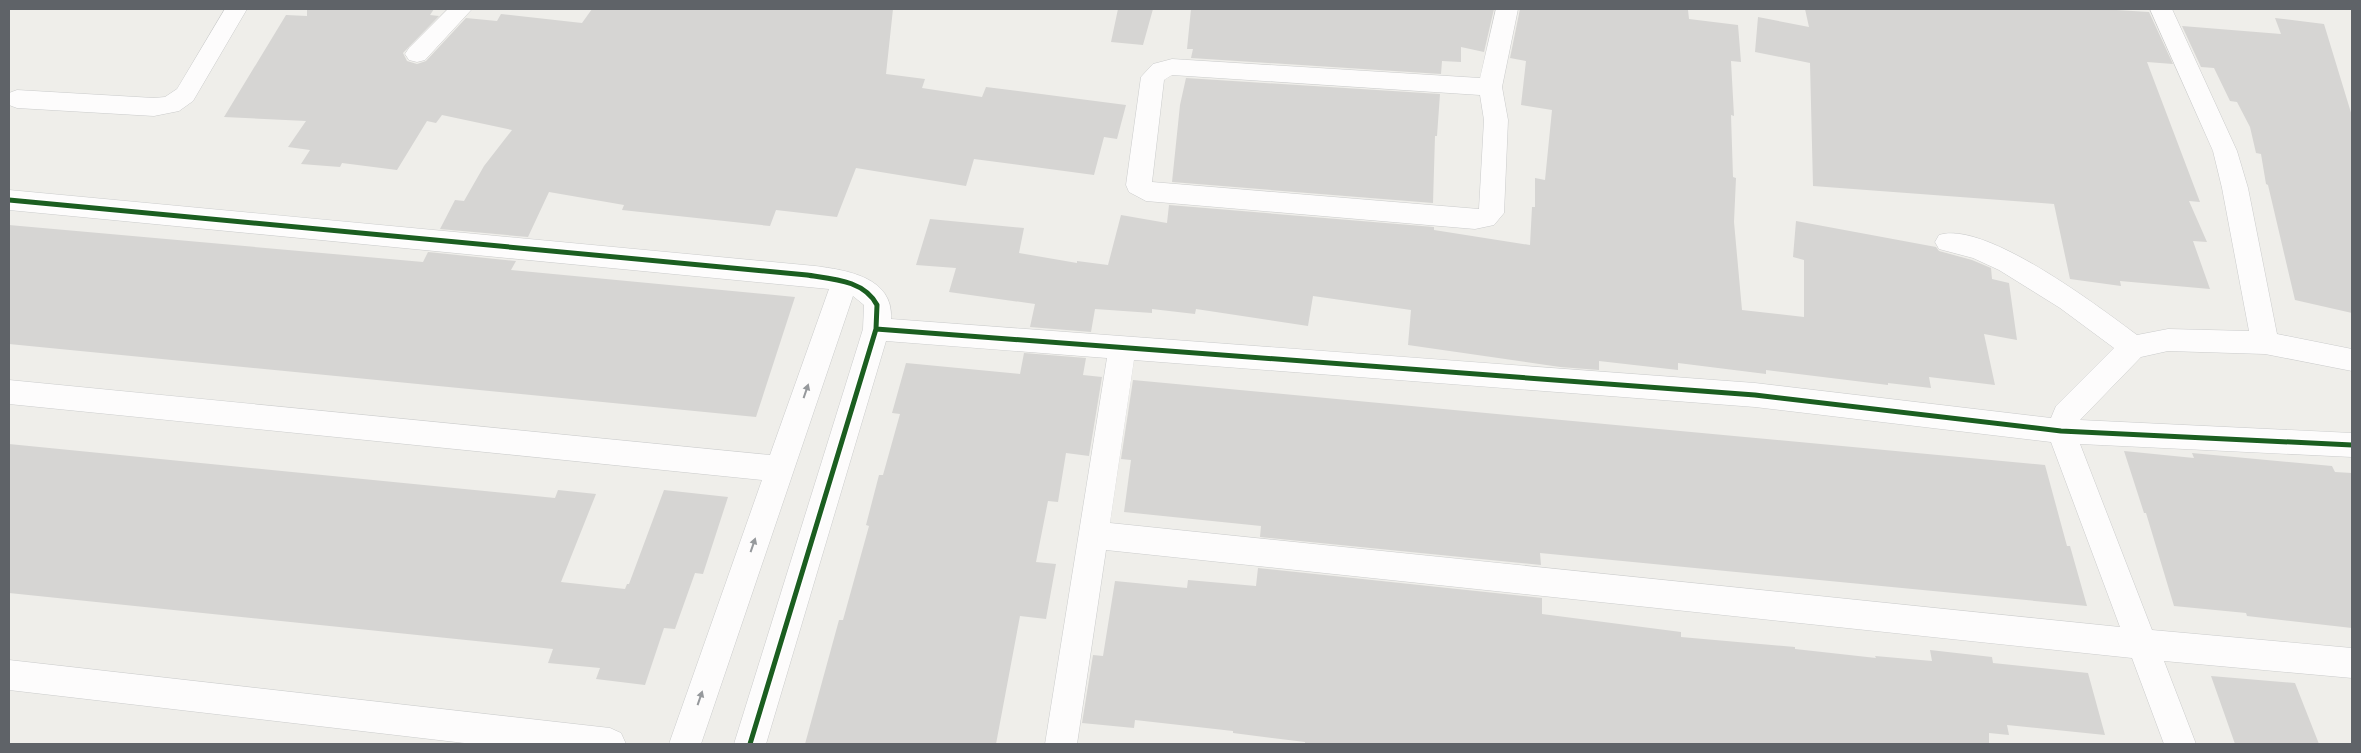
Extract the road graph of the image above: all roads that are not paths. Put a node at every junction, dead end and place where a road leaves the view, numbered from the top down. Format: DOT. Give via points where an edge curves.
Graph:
graph roads {
  1 [pos="236,9"];
  2 [pos="461,9"];
  3 [pos="1507,9"];
  4 [pos="2161,9"];
  5 [pos="417,54"];
  6 [pos="1490,87"];
  7 [pos="17,99"];
  8 [pos="9,200"];
  9 [pos="1948,242"];
  10 [pos="845,281"];
  11 [pos="876,329"];
  12 [pos="2265,343"];
  13 [pos="2133,346"];
  14 [pos="1122,348"];
  15 [pos="2352,360"];
  16 [pos="9,392"];
  17 [pos="2061,430"];
  18 [pos="2352,444"];
  19 [pos="779,469"];
  20 [pos="1093,535"];
  21 [pos="2142,644"];
  22 [pos="2352,663"];
  23 [pos="9,675"];
  24 [pos="610,744"];
  25 [pos="684,744"];
  26 [pos="750,744"];
  27 [pos="1061,744"];
  28 [pos="2180,744"];
  1 -- 7 [label="street" via="185,95 171,105 154,107"];
  2 -- 5 [label="street"];
  3 -- 6 [label="street"];
  4 -- 12 [label="street" via="2225,151"];
  6 -- 6 [label="street" via="1496,120 1491,214 1485,218 1146,191 1138,185 1152,77 1161,70 1172,67"];
  8 -- 10 [label="street"];
  9 -- 13 [label="street" via="1978,249 2008,263 2069,300"];
  10 -- 11 [label="street" via="871,295 877,305"];
  19 -- 10 [label="street, one-way"];
  11 -- 14 [label="street"];
  11 -- 26 [label="street"];
  12 -- 13 [label="street" via="2168,340"];
  12 -- 15 [label="street"];
  13 -- 17 [label="street" via="2066,415"];
  14 -- 17 [label="street" via="1755,395"];
  14 -- 20 [label="street"];
  16 -- 19 [label="street"];
  17 -- 18 [label="street"];
  17 -- 21 [label="street"];
  25 -- 19 [label="street, one-way"];
  20 -- 21 [label="street"];
  20 -- 27 [label="street"];
  21 -- 22 [label="street"];
  21 -- 28 [label="street"];
  23 -- 24 [label="street"];
}
